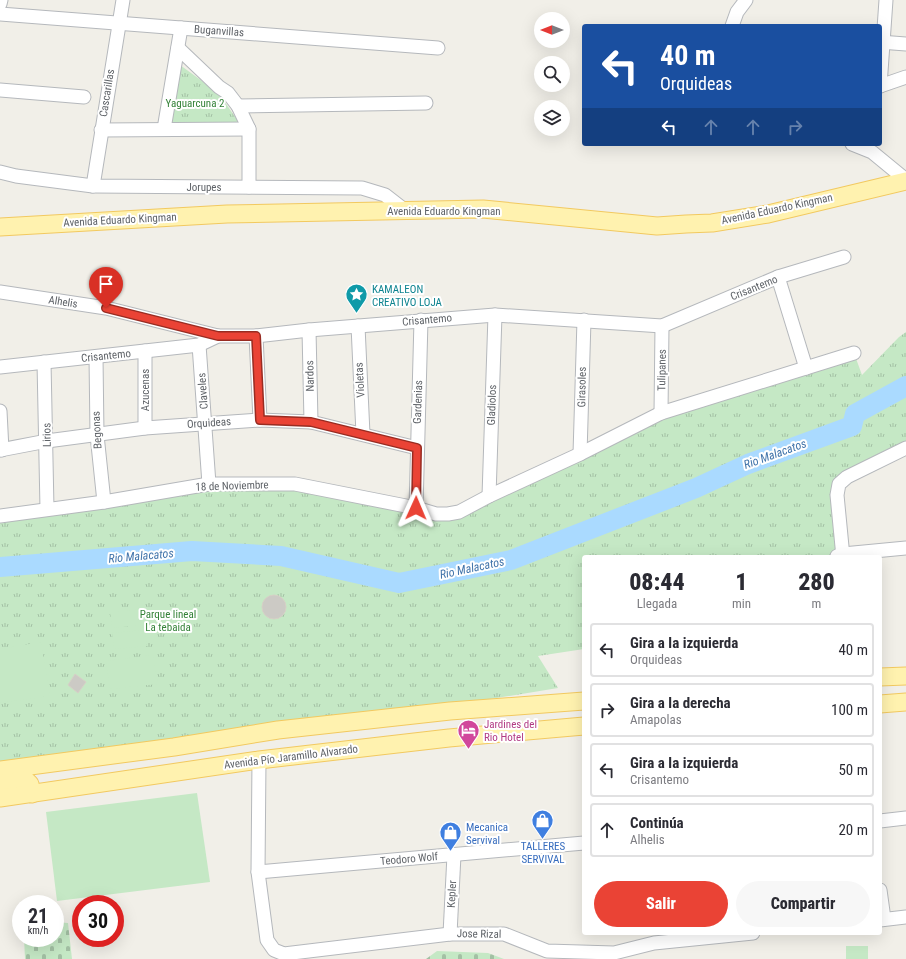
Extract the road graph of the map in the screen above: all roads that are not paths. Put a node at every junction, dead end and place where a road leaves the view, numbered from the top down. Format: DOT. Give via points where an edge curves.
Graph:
graph roads {
  1 [pos="1,0"];
  2 [pos="123,0"];
  3 [pos="746,0"];
  4 [pos="886,0"];
  5 [pos="0,4"];
  6 [pos="0,14"];
  7 [pos="119,23"];
  8 [pos="733,24"];
  9 [pos="181,28"];
  10 [pos="882,42"];
  11 [pos="906,44"];
  12 [pos="178,48"];
  13 [pos="438,48"];
  14 [pos="906,77"];
  15 [pos="882,85"];
  16 [pos="0,90"];
  17 [pos="84,97"];
  18 [pos="426,103"];
  19 [pos="238,106"];
  20 [pos="164,129"];
  21 [pos="249,129"];
  22 [pos="101,130"];
  23 [pos="857,146"];
  24 [pos="0,172"];
  25 [pos="906,180"];
  26 [pos="93,186"];
  27 [pos="249,187"];
  28 [pos="403,210"];
  29 [pos="0,227"];
  30 [pos="844,257"];
  31 [pos="778,277"];
  32 [pos="0,292"];
  33 [pos="495,315"];
  34 [pos="421,320"];
  35 [pos="584,320"];
  36 [pos="358,326"];
  37 [pos="662,326"];
  38 [pos="309,330"];
  39 [pos="218,336"];
  40 [pos="256,336"];
  41 [pos="199,345"];
  42 [pos="145,351"];
  43 [pos="854,352"];
  44 [pos="96,357"];
  45 [pos="44,362"];
  46 [pos="0,367"];
  47 [pos="806,368"];
  48 [pos="0,411"];
  49 [pos="661,413"];
  50 [pos="260,420"];
  51 [pos="311,422"];
  52 [pos="205,423"];
  53 [pos="145,428"];
  54 [pos="363,434"];
  55 [pos="96,435"];
  56 [pos="47,441"];
  57 [pos="417,448"];
  58 [pos="906,448"];
  59 [pos="1,450"];
  60 [pos="580,454"];
  61 [pos="208,484"];
  62 [pos="489,496"];
  63 [pos="104,502"];
  64 [pos="416,508"];
  65 [pos="47,509"];
  66 [pos="0,516"];
  67 [pos="906,548"];
  68 [pos="840,555"];
  69 [pos="848,555"];
  70 [pos="906,676"];
  71 [pos="882,678"];
  72 [pos="582,701"];
  73 [pos="906,702"];
  74 [pos="882,704"];
  75 [pos="582,726"];
  76 [pos="259,760"];
  77 [pos="0,770"];
  78 [pos="0,784"];
  79 [pos="32,794"];
  80 [pos="0,798"];
  81 [pos="906,818"];
  82 [pos="882,821"];
  83 [pos="582,842"];
  84 [pos="454,855"];
  85 [pos="258,872"];
  86 [pos="906,918"];
  87 [pos="882,920"];
  88 [pos="450,934"];
  89 [pos="733,935"];
  1 -- 5 [label="street"];
  2 -- 7 [label="street, Cascarillas"];
  3 -- 8 [label="street" via="737,12"];
  4 -- 10 [label="street"];
  6 -- 7 [label="street, Buganvillas"];
  7 -- 9 [label="street, Buganvillas"];
  7 -- 22 [label="street, Cascarillas"];
  9 -- 12 [label="street"];
  9 -- 13 [label="street, Buganvillas"];
  10 -- 11 [label="street"];
  12 -- 19 [label="street" via="228,93"];
  12 -- 20 [label="street"];
  14 -- 15 [label="street"];
  16 -- 17 [label="street"];
  18 -- 19 [label="street"];
  19 -- 21 [label="street"];
  20 -- 21 [label="street"];
  20 -- 22 [label="street"];
  21 -- 27 [label="street"];
  22 -- 26 [label="street, Cascarillas"];
  23 -- 25 [label="street" via="872,152"];
  24 -- 26 [label="street, Jorupes"];
  25 -- 28 [label="main road, Avenida Eduardo Kingman" via="768,214 712,223 657,226 483,209"];
  26 -- 27 [label="street, Jorupes"];
  27 -- 28 [label="street, Jorupes" via="362,188 385,195"];
  28 -- 29 [label="main road, Avenida Eduardo Kingman" via="227,214"];
  30 -- 31 [label="street, Crisantemo"];
  31 -- 37 [label="street, Crisantemo"];
  31 -- 47 [label="street"];
  32 -- 39 [label="street, Alhelis" via="106,308"];
  33 -- 34 [label="street, Crisantemo"];
  33 -- 35 [label="street, Crisantemo"];
  33 -- 62 [label="street, Gladiolos"];
  34 -- 36 [label="street, Crisantemo"];
  34 -- 57 [label="street, Gardenias"];
  35 -- 37 [label="street, Crisantemo"];
  35 -- 60 [label="street, Girasoles"];
  36 -- 38 [label="street, Crisantemo"];
  36 -- 54 [label="street, Violetas"];
  37 -- 49 [label="street, Tulipanes"];
  38 -- 40 [label="street, Crisantemo"];
  38 -- 51 [label="street, Nardos"];
  39 -- 40 [label="street, Crisantemo"];
  39 -- 41 [label="street, Crisantemo"];
  40 -- 50 [label="street"];
  41 -- 42 [label="street, Crisantemo"];
  41 -- 52 [label="street, Claveles"];
  42 -- 44 [label="street, Crisantemo"];
  42 -- 53 [label="street, Azucenas"];
  43 -- 47 [label="street, 18 de Noviembre"];
  44 -- 45 [label="street, Crisantemo"];
  44 -- 55 [label="street, Begonas"];
  45 -- 46 [label="street, Crisantemo"];
  45 -- 56 [label="street, Lirios"];
  47 -- 49 [label="street, 18 de Noviembre"];
  48 -- 59 [label="street"];
  49 -- 60 [label="street, 18 de Noviembre"];
  50 -- 51 [label="street, Orquideas"];
  50 -- 52 [label="street, Orquideas"];
  51 -- 54 [label="street, Orquideas"];
  52 -- 53 [label="street, Orquideas"];
  52 -- 61 [label="street, Claveles"];
  53 -- 55 [label="street, Orquideas"];
  54 -- 57 [label="street, Orquideas"];
  55 -- 56 [label="street, Orquideas"];
  55 -- 63 [label="street, Begonas"];
  56 -- 59 [label="street, Orquideas"];
  56 -- 65 [label="street, Lirios"];
  57 -- 64 [label="street, Gardenias"];
  58 -- 68 [label="street" via="847,477 839,484 837,495"];
  60 -- 62 [label="street, 18 de Noviembre"];
  61 -- 63 [label="street, 18 de Noviembre"];
  61 -- 64 [label="street, 18 de Noviembre" via="295,484"];
  62 -- 64 [label="street, 18 de Noviembre" via="459,512 448,514 436,514"];
  63 -- 65 [label="street, 18 de Noviembre"];
  65 -- 66 [label="street, 18 de Noviembre"];
  67 -- 69 [label="street"];
  70 -- 71 [label="main road"];
  72 -- 77 [label="main road" via="450,711 278,730 174,747"];
  73 -- 74 [label="main road"];
  75 -- 76 [label="main road, Avenida Pío Jaramillo Alvarado" via="449,738"];
  76 -- 79 [label="main road, Avenida Pío Jaramillo Alvarado"];
  76 -- 85 [label="street"];
  78 -- 79 [label="main road" via="26,780 30,784"];
  79 -- 80 [label="main road, Avenida Pío Jaramillo Alvarado"];
  81 -- 82 [label="street"];
  83 -- 84 [label="street, Teodoro Wolf"];
  84 -- 85 [label="street, Teodoro Wolf"];
  84 -- 88 [label="street, Kepler"];
  85 -- 88 [label="street, Jose Rizal" via="267,940 274,950 284,954"];
  86 -- 87 [label="street"];
  88 -- 89 [label="street, Jose Rizal" via="504,934 547,951 614,952 654,943"];
}
